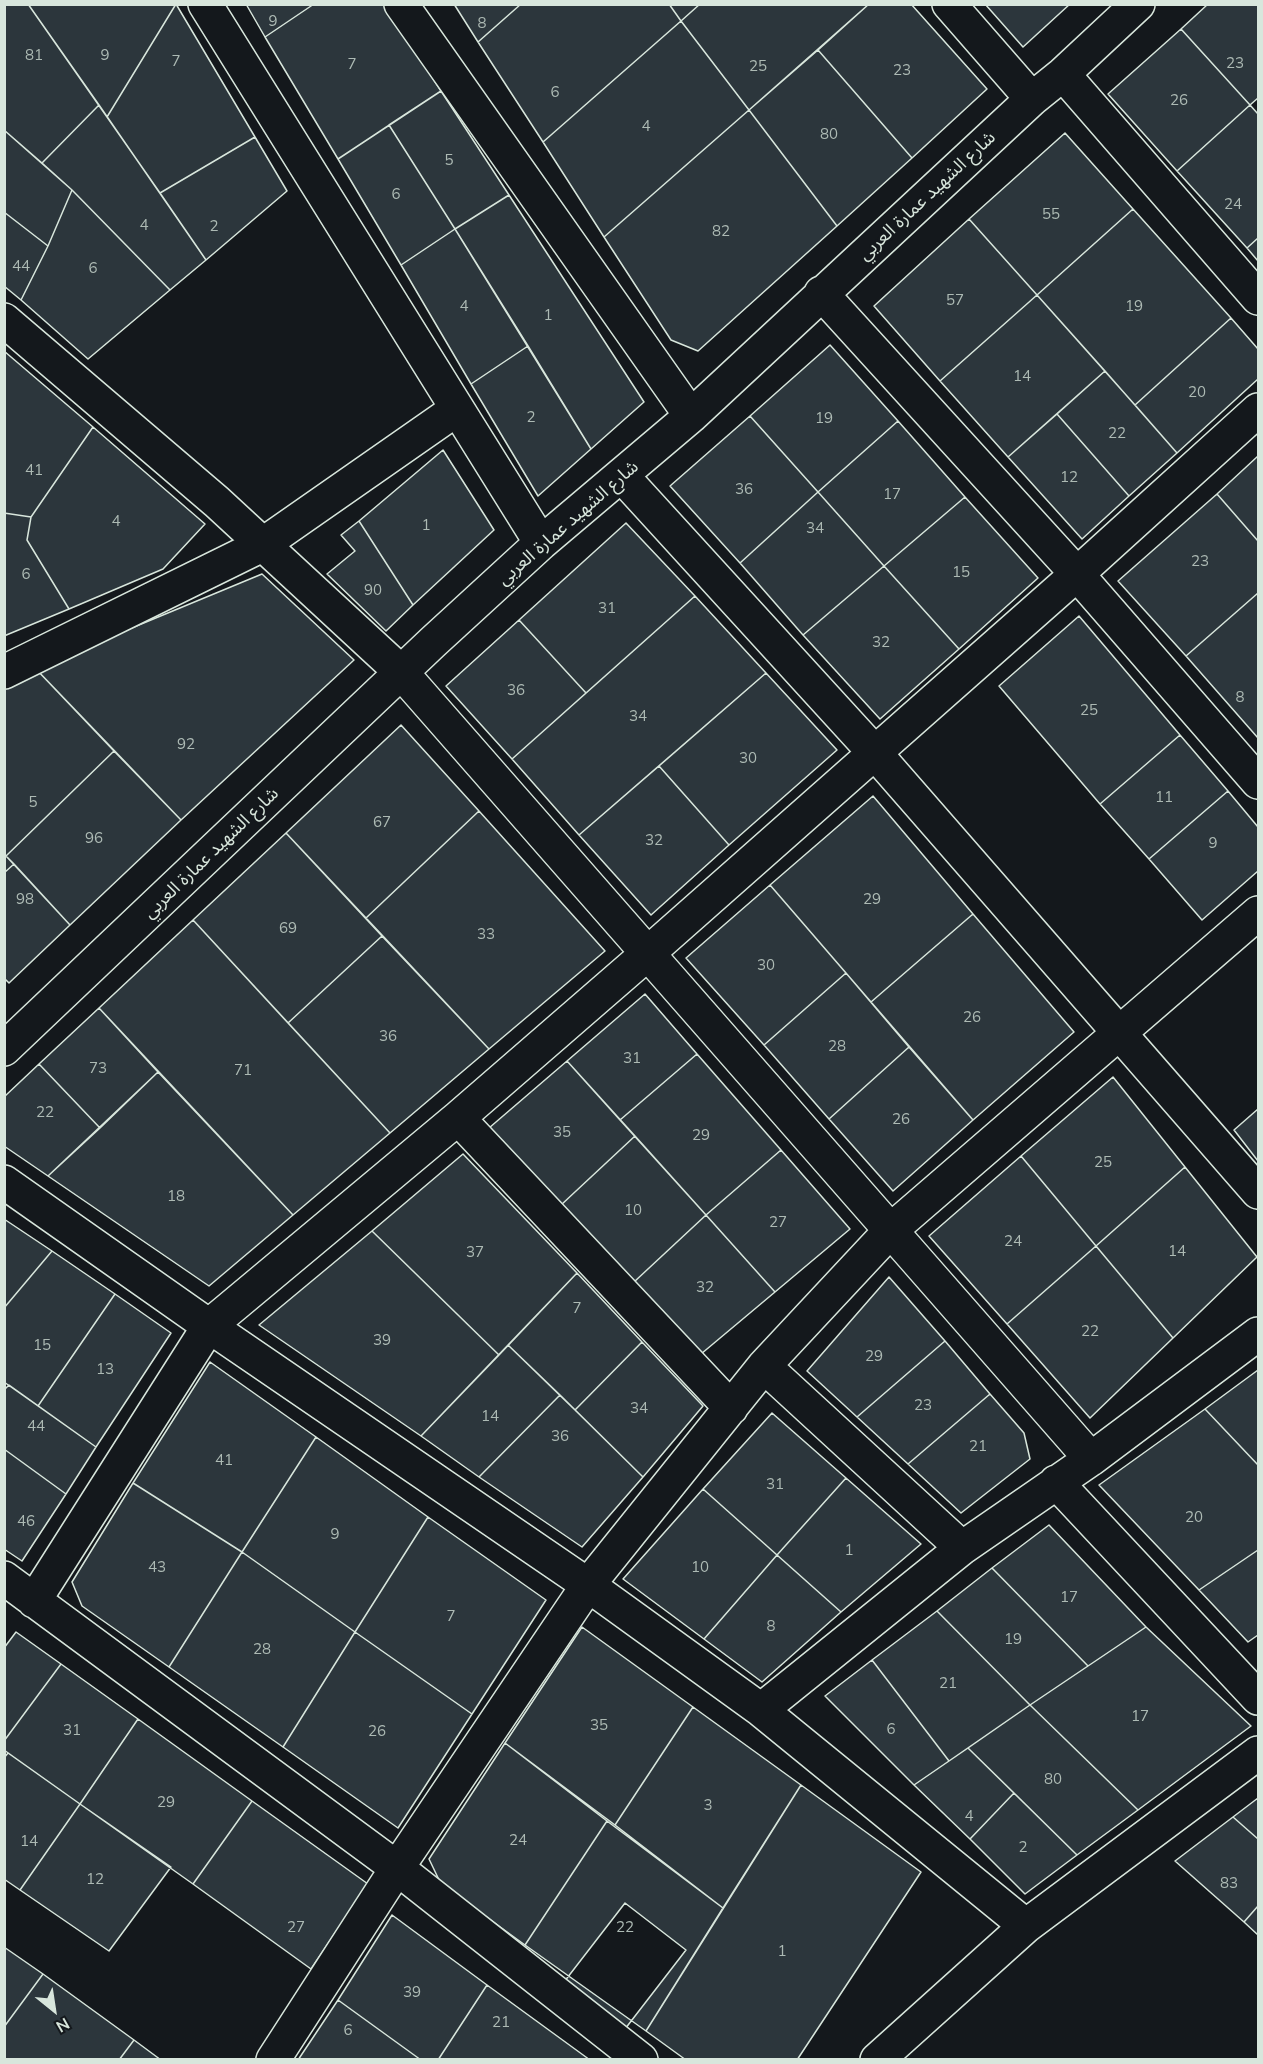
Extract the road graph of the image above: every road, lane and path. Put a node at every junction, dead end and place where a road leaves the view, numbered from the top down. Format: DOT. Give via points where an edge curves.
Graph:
graph roads {
  1 [pos="205,4"];
  2 [pos="401,4"];
  3 [pos="949,4"];
  4 [pos="1138,4"];
  5 [pos="1063,74"];
  6 [pos="1032,99"];
  7 [pos="821,293"];
  8 [pos="1258,298"];
  9 [pos="4,320"];
  10 [pos="457,409"];
  11 [pos="1258,410"];
  12 [pos="690,416"];
  13 [pos="622,476"];
  14 [pos="541,543"];
  15 [pos="262,545"];
  16 [pos="1077,574"];
  17 [pos="4,672"];
  18 [pos="402,672"];
  19 [pos="875,753"];
  20 [pos="1258,782"];
  21 [pos="1258,913"];
  22 [pos="647,954"];
  23 [pos="1119,1032"];
  24 [pos="4,1049"];
  25 [pos="458,1118"];
  26 [pos="4,1182"];
  27 [pos="1258,1192"];
  28 [pos="891,1230"];
  29 [pos="208,1326"];
  30 [pos="1258,1334"];
  31 [pos="764,1366"];
  32 [pos="731,1408"];
  33 [pos="1091,1460"];
  34 [pos="1056,1482"];
  35 [pos="962,1548"];
  36 [pos="4,1578"];
  37 [pos="588,1585"];
  38 [pos="34,1601"];
  39 [pos="1258,1698"];
  40 [pos="761,1710"];
  41 [pos="1258,1753"];
  42 [pos="397,1868"];
  43 [pos="1026,1926"];
  44 [pos="273,2060"];
  45 [pos="641,2060"];
  46 [pos="877,2060"];
  1 -- 10 [label="street"];
  2 -- 12 [label="street"];
  3 -- 6 [label="street"];
  4 -- 5 [label="street, شارع الشهيد عمارة العربي"];
  5 -- 6 [label="street, شارع الشهيد عمارة العربي"];
  5 -- 8 [label="street"];
  6 -- 7 [label="street, شارع الشهيد عمارة العربي"];
  7 -- 12 [label="street, شارع الشهيد عمارة العربي"];
  7 -- 16 [label="street"];
  9 -- 15 [label="street"];
  10 -- 14 [label="street"];
  10 -- 15 [label="street"];
  11 -- 16 [label="street"];
  12 -- 13 [label="street, شارع الشهيد عمارة العربي"];
  13 -- 14 [label="street, شارع الشهيد عمارة العربي"];
  13 -- 19 [label="street"];
  14 -- 18 [label="street, شارع الشهيد عمارة العربي"];
  15 -- 17 [label="street"];
  15 -- 18 [label="street"];
  16 -- 19 [label="street"];
  16 -- 20 [label="street"];
  18 -- 22 [label="street"];
  18 -- 24 [label="street, شارع الشهيد عمارة العربي"];
  19 -- 22 [label="street"];
  19 -- 23 [label="street"];
  21 -- 23 [label="street"];
  22 -- 25 [label="street"];
  22 -- 28 [label="street"];
  23 -- 27 [label="street"];
  23 -- 28 [label="street"];
  25 -- 29 [label="street"];
  25 -- 32 [label="street"];
  26 -- 29 [label="street"];
  28 -- 31 [label="street"];
  28 -- 33 [label="street"];
  29 -- 37 [label="street"];
  29 -- 38 [label="street"];
  30 -- 33 [label="street"];
  31 -- 32 [label="street"];
  31 -- 35 [label="street"];
  32 -- 37 [label="street"];
  33 -- 34 [label="street"];
  34 -- 35 [label="street"];
  34 -- 39 [label="street"];
  35 -- 40 [label="street"];
  36 -- 38 [label="street"];
  37 -- 40 [label="street"];
  37 -- 42 [label="street"];
  38 -- 42 [label="street"];
  40 -- 43 [label="street"];
  41 -- 43 [label="street"];
  42 -- 44 [label="street"];
  42 -- 45 [label="street"];
  43 -- 46 [label="street"];
}
